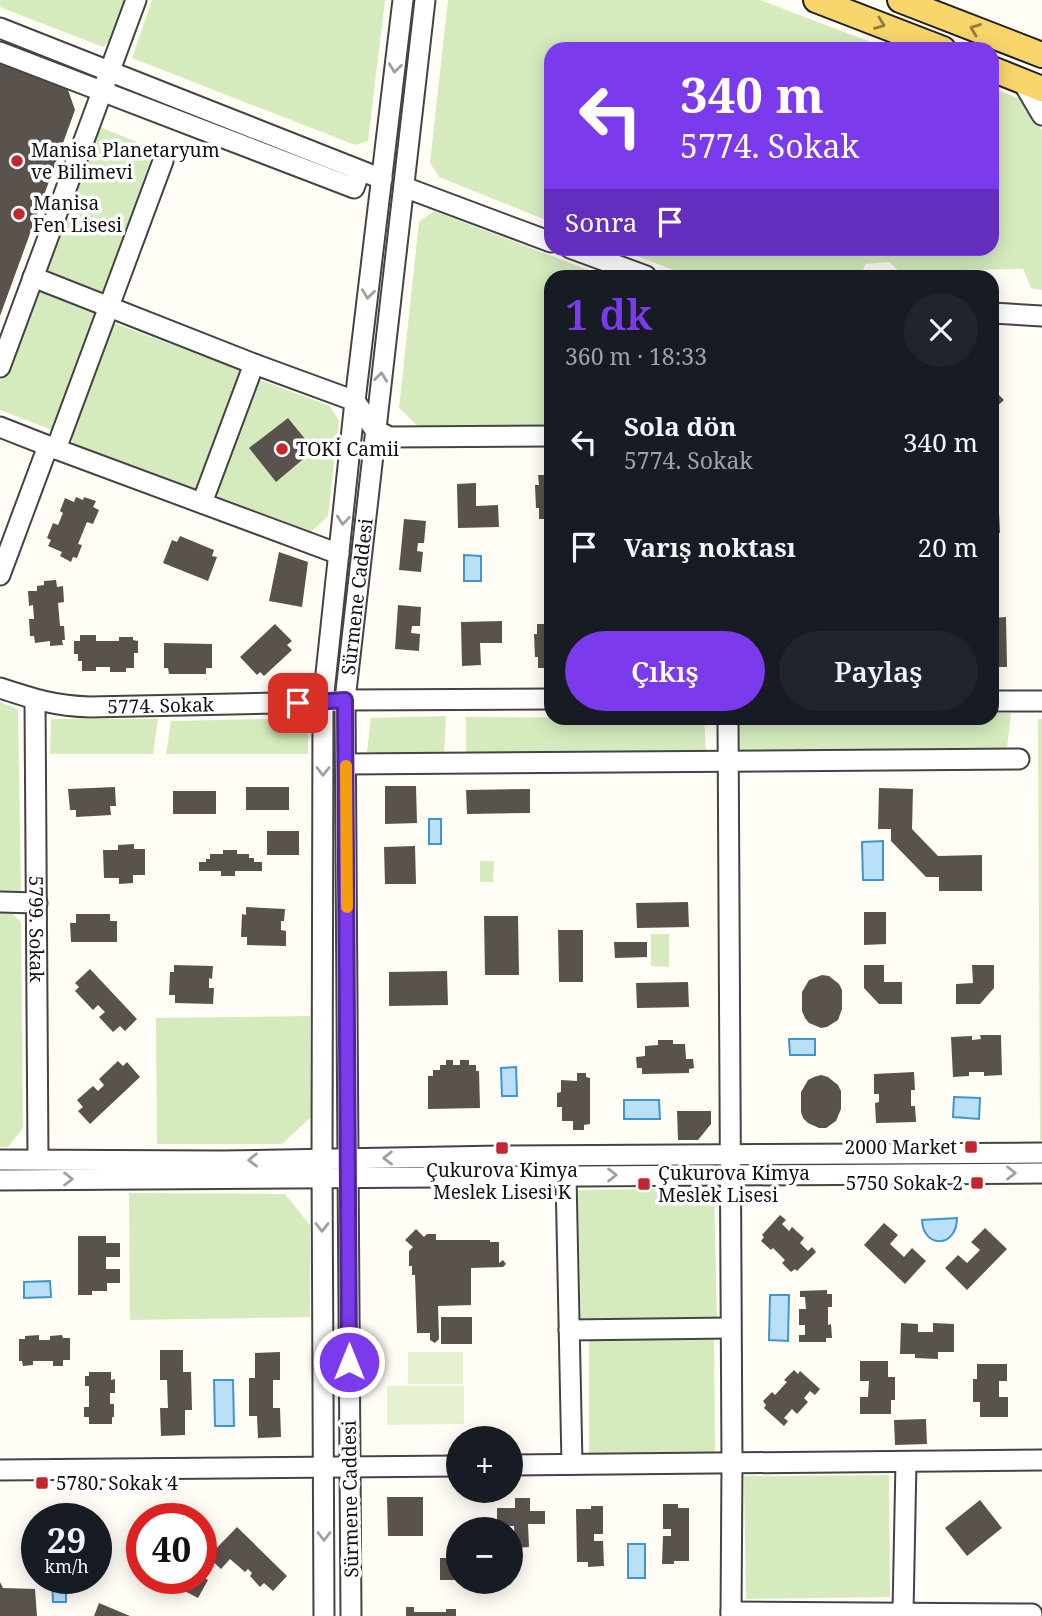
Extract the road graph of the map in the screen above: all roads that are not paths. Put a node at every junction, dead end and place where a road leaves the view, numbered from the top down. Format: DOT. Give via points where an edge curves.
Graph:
graph roads {
  1 [pos="136,0"];
  2 [pos="403,0"];
  3 [pos="425,0"];
  4 [pos="816,0"];
  5 [pos="900,0"];
  6 [pos="0,28"];
  7 [pos="925,42"];
  8 [pos="0,52"];
  9 [pos="1041,55"];
  10 [pos="109,72"];
  11 [pos="999,72"];
  12 [pos="1032,85"];
  13 [pos="101,91"];
  14 [pos="1042,115"];
  15 [pos="163,161"];
  16 [pos="360,170"];
  17 [pos="382,179"];
  18 [pos="404,187"];
  19 [pos="544,239"];
  20 [pos="592,256"];
  21 [pos="630,270"];
  22 [pos="33,277"];
  23 [pos="108,307"];
  24 [pos="999,313"];
  25 [pos="1042,316"];
  26 [pos="254,364"];
  27 [pos="0,367"];
  28 [pos="355,401"];
  29 [pos="0,427"];
  30 [pos="375,430"];
  31 [pos="544,436"];
  32 [pos="52,448"];
  33 [pos="202,503"];
  34 [pos="339,554"];
  35 [pos="0,575"];
  36 [pos="0,688"];
  37 [pos="544,699"];
  38 [pos="35,700"];
  39 [pos="345,700"];
  40 [pos="999,701"];
  41 [pos="1042,701"];
  42 [pos="323,702"];
  43 [pos="728,725"];
  44 [pos="1019,759"];
  45 [pos="728,761"];
  46 [pos="346,764"];
  47 [pos="0,902"];
  48 [pos="37,903"];
  49 [pos="1042,1153"];
  50 [pos="38,1159"];
  51 [pos="0,1160"];
  52 [pos="729,1165"];
  53 [pos="348,1168"];
  54 [pos="322,1169"];
  55 [pos="1042,1172"];
  56 [pos="565,1176"];
  57 [pos="0,1180"];
  58 [pos="730,1328"];
  59 [pos="569,1329"];
  60 [pos="1042,1460"];
  61 [pos="906,1462"];
  62 [pos="572,1464"];
  63 [pos="732,1464"];
  64 [pos="523,1465"];
  65 [pos="446,1466"];
  66 [pos="349,1467"];
  67 [pos="324,1468"];
  68 [pos="0,1470"];
  69 [pos="903,1612"];
  70 [pos="731,1614"];
  71 [pos="1032,1614"];
  72 [pos="324,1616"];
  73 [pos="351,1616"];
  1 -- 10 [label="street"];
  2 -- 17 [label="street, Sürmene Caddesi, one-way"];
  3 -- 18 [label="street, Sürmene Caddesi"];
  4 -- 7 [label="main road, one-way"];
  9 -- 5 [label="main road, one-way"];
  6 -- 10 [label="street"];
  8 -- 13 [label="street"];
  10 -- 13 [label="street"];
  10 -- 16 [label="street"];
  11 -- 12 [label="main road"];
  12 -- 14 [label="street"];
  13 -- 16 [label="street" via="354,188"];
  13 -- 22 [label="street"];
  15 -- 23 [label="street"];
  16 -- 17 [label="street"];
  17 -- 28 [label="street, Sürmene Caddesi, one-way"];
  18 -- 19 [label="street"];
  30 -- 18 [label="street, Sürmene Caddesi, one-way"];
  20 -- 21 [label="street"];
  22 -- 23 [label="street"];
  22 -- 27 [label="street"];
  23 -- 26 [label="street"];
  23 -- 32 [label="street"];
  24 -- 25 [label="street"];
  26 -- 28 [label="street"];
  26 -- 33 [label="street"];
  28 -- 30 [label="street"];
  28 -- 34 [label="street, Sürmene Caddesi, one-way"];
  29 -- 32 [label="street"];
  30 -- 31 [label="street" via="390,437"];
  30 -- 39 [label="street, Sürmene Caddesi"];
  32 -- 33 [label="street"];
  32 -- 35 [label="street"];
  33 -- 34 [label="street"];
  34 -- 42 [label="street, Sürmene Caddesi"];
  36 -- 38 [label="street, 5774. Sokak"];
  37 -- 39 [label="street, 5774. Sokak"];
  38 -- 42 [label="street, 5774. Sokak" via="90,707"];
  38 -- 48 [label="street, 5799. Sokak"];
  39 -- 42 [label="street, 5774. Sokak"];
  39 -- 46 [label="street, Sürmene Caddesi"];
  40 -- 41 [label="street"];
  42 -- 54 [label="street, Sürmene Caddesi, one-way"];
  43 -- 45 [label="street"];
  44 -- 45 [label="street"];
  45 -- 46 [label="street"];
  45 -- 52 [label="street"];
  46 -- 53 [label="street, Sürmene Caddesi"];
  47 -- 48 [label="street"];
  48 -- 50 [label="street, 5799. Sokak"];
  49 -- 52 [label="street"];
  50 -- 51 [label="street"];
  54 -- 50 [label="street, one-way" via="222,1161"];
  52 -- 53 [label="street, one-way"];
  52 -- 55 [label="street, one-way"];
  56 -- 52 [label="street, one-way"];
  52 -- 58 [label="street"];
  53 -- 54 [label="street"];
  53 -- 56 [label="street"];
  53 -- 66 [label="street, Sürmene Caddesi"];
  57 -- 54 [label="street, one-way"];
  54 -- 67 [label="street, Sürmene Caddesi, one-way"];
  56 -- 59 [label="street"];
  58 -- 59 [label="street"];
  58 -- 63 [label="street"];
  59 -- 62 [label="street"];
  60 -- 61 [label="street"];
  61 -- 63 [label="street"];
  61 -- 69 [label="street"];
  62 -- 63 [label="street"];
  62 -- 64 [label="street"];
  63 -- 70 [label="street"];
  65 -- 66 [label="street"];
  66 -- 67 [label="street"];
  66 -- 73 [label="street, Sürmene Caddesi"];
  67 -- 68 [label="street"];
  67 -- 72 [label="street, Sürmene Caddesi, one-way"];
  69 -- 70 [label="street"];
  69 -- 71 [label="street"];
}
